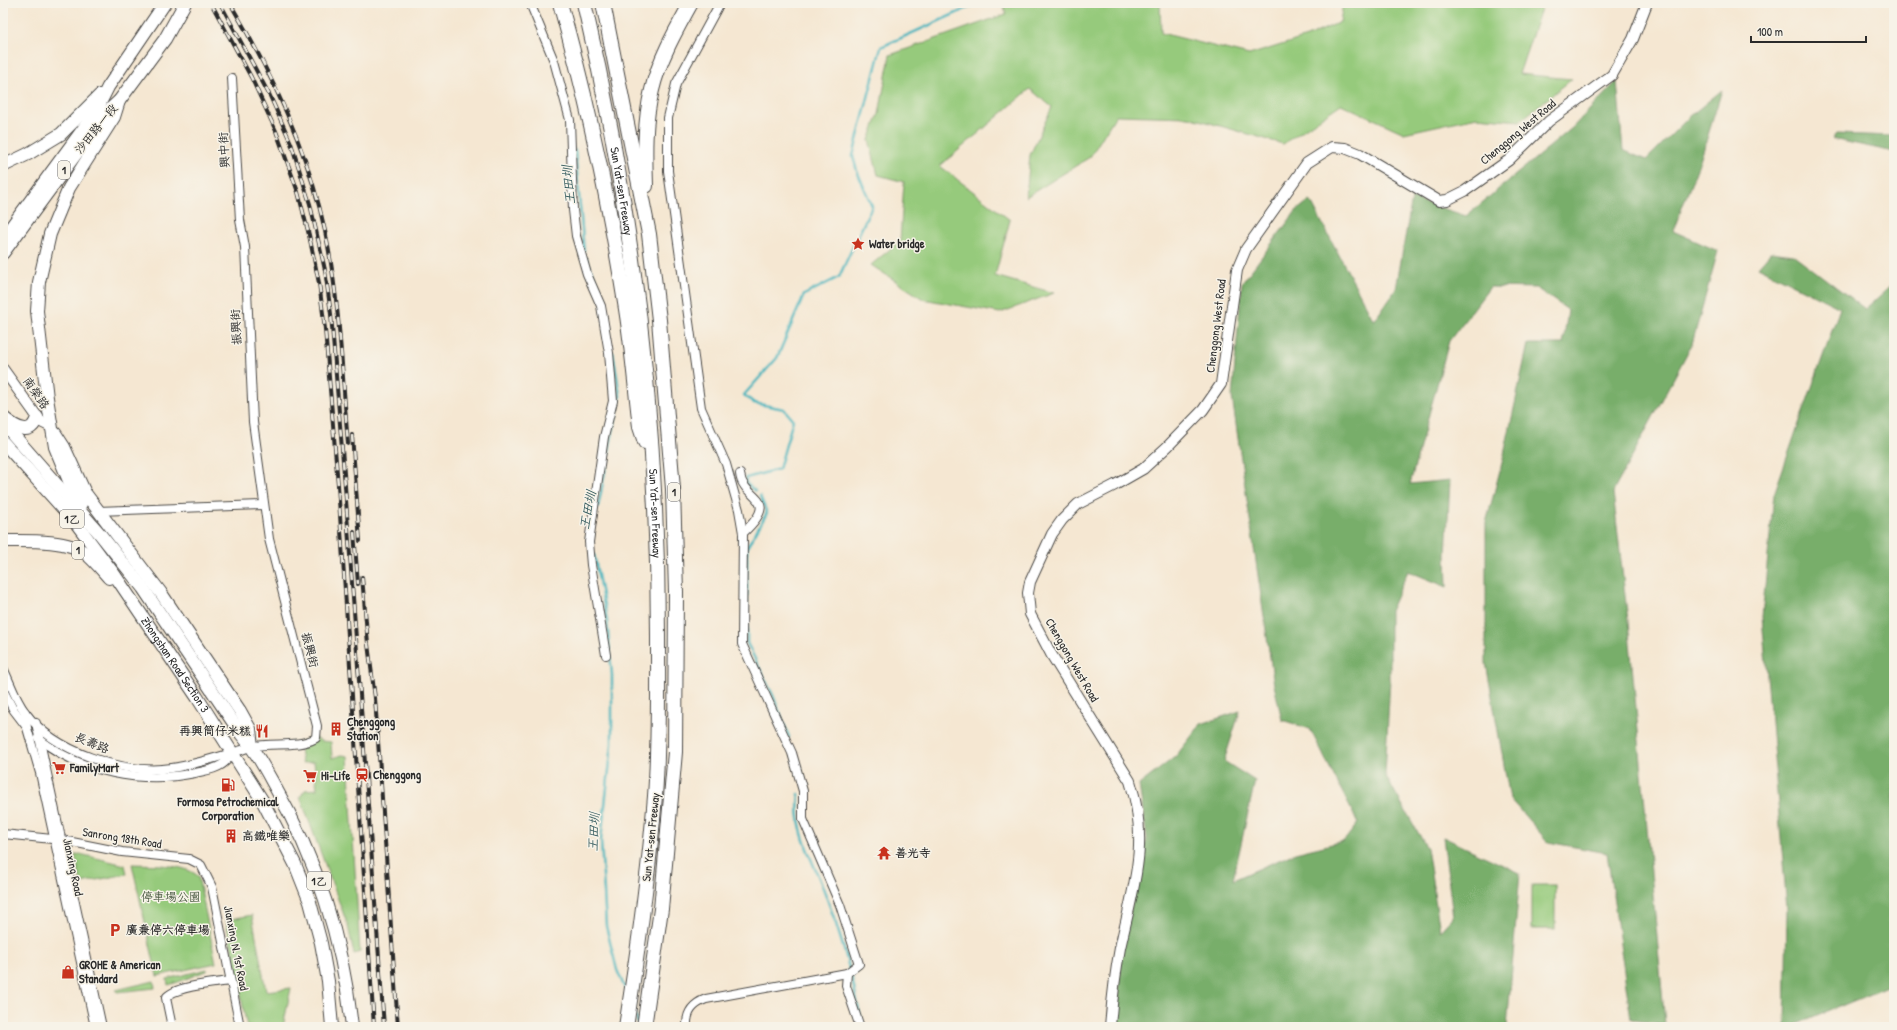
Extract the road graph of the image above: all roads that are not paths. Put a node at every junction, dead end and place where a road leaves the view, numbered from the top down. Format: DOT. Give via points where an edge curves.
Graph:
graph roads {
  1 [pos="530,3"];
  2 [pos="551,3"];
  3 [pos="560,3"];
  4 [pos="584,3"];
  5 [pos="603,3"];
  6 [pos="691,3"];
  7 [pos="720,3"];
  8 [pos="1647,3"];
  9 [pos="164,4"];
  10 [pos="184,5"];
  11 [pos="232,78"];
  12 [pos="108,88"];
  13 [pos="119,101"];
  14 [pos="3,166"];
  15 [pos="603,181"];
  16 [pos="240,220"];
  17 [pos="649,234"];
  18 [pos="7,239"];
  19 [pos="3,253"];
  20 [pos="3,369"];
  21 [pos="3,417"];
  22 [pos="37,417"];
  23 [pos="3,423"];
  24 [pos="51,427"];
  25 [pos="3,442"];
  26 [pos="652,460"];
  27 [pos="740,474"];
  28 [pos="264,505"];
  29 [pos="98,512"];
  30 [pos="743,533"];
  31 [pos="100,534"];
  32 [pos="3,541"];
  33 [pos="132,602"];
  34 [pos="606,655"];
  35 [pos="3,668"];
  36 [pos="3,690"];
  37 [pos="25,712"];
  38 [pos="36,724"];
  39 [pos="27,728"];
  40 [pos="39,739"];
  41 [pos="252,747"];
  42 [pos="65,754"];
  43 [pos="233,754"];
  44 [pos="45,762"];
  45 [pos="3,834"];
  46 [pos="59,840"];
  47 [pos="207,874"];
  48 [pos="849,972"];
  49 [pos="230,981"];
  50 [pos="95,1027"];
  51 [pos="102,1027"];
  52 [pos="172,1027"];
  53 [pos="240,1027"];
  54 [pos="332,1027"];
  55 [pos="352,1027"];
  56 [pos="626,1027"];
  57 [pos="644,1027"];
  58 [pos="687,1027"];
  59 [pos="860,1027"];
  60 [pos="1110,1027"];
  1 -- 34 [label="street" via="554,61 570,120 576,236 587,274 601,306 609,353 614,401 604,437 589,542"];
  2 -- 15 [label="highway"];
  3 -- 15 [label="highway" via="590,113"];
  4 -- 26 [label="highway, Sun Yat-sen Freeway / 1" via="623,196 645,369"];
  5 -- 17 [label="highway, Sun Yat-sen Freeway / 1"];
  6 -- 17 [label="highway" via="662,61 652,90 645,140"];
  7 -- 30 [label="street" via="676,84 668,118 668,171 701,408 726,464"];
  8 -- 60 [label="street, Chenggong West Road" via="1633,39 1612,75 1549,121 1509,160 1465,191 1447,200 1439,201 1360,154 1345,148 1332,147 1307,163 1246,249 1237,270 1221,384 1203,410 1143,469 1078,504 1052,534 1030,582 1030,614 1051,654 1130,781 1137,803 1139,821 1135,888 1117,965"];
  9 -- 12 [label="main road, 沙田路一段 / 1"];
  10 -- 13 [label="main road, 沙田路一段 / 1" via="165,39"];
  11 -- 16 [label="street, 興中街"];
  12 -- 14 [label="main road, 沙田路一段 / 1" via="61,134"];
  12 -- 18 [label="main road, 沙田路一段 / 1" via="95,113"];
  13 -- 18 [label="main road, 沙田路一段 / 1" via="107,112"];
  13 -- 24 [label="main road" via="114,117 69,188 50,234 43,260 37,311"];
  15 -- 26 [label="highway" via="625,304 640,427"];
  16 -- 28 [label="street, 振興街" via="245,247 253,422"];
  17 -- 57 [label="highway, Sun Yat-sen Freeway / 1" via="672,465 676,592 675,752 668,842"];
  18 -- 19 [label="main road, 沙田路一段 / 1"];
  20 -- 22 [label="street, 南榮路"];
  21 -- 22 [label="main road" via="17,428 24,429 35,425"];
  22 -- 24 [label="street, 南榮路"];
  23 -- 31 [label="main road, Zhongshan Road Section 3 / 1乙"];
  24 -- 29 [label="main road, Zhongshan Road Section 3" via="64,446 85,493"];
  24 -- 31 [label="main road" via="55,447 74,493"];
  25 -- 33 [label="main road, Zhongshan Road Section 3 / 1乙" via="76,524"];
  26 -- 56 [label="highway, Sun Yat-sen Freeway / 1" via="658,579 658,750 650,848"];
  27 -- 30 [label="street" via="742,484 756,496 760,505 758,516"];
  28 -- 29 [label="street"];
  28 -- 41 [label="street, 振興街" via="269,539 318,733 316,738 307,743"];
  29 -- 41 [label="main road, Zhongshan Road Section 3" via="161,593 240,711 250,729"];
  30 -- 48 [label="street" via="742,644 794,761 803,790 803,818 840,905 859,964"];
  31 -- 41 [label="main road, Zhongshan Road Section 3 / 1乙" via="143,588"];
  32 -- 33 [label="main road, 1" via="46,541 85,552"];
  33 -- 43 [label="main road, Zhongshan Road Section 3 / 1乙"];
  35 -- 37 [label="street, 長壽路"];
  36 -- 39 [label="street, 長壽路"];
  37 -- 38 [label="street, 長壽路"];
  37 -- 39 [label="street, Jianxing Road"];
  38 -- 40 [label="street, Jianxing Road"];
  38 -- 43 [label="street, 長壽路" via="61,743 92,758 121,766 153,770 172,768"];
  39 -- 40 [label="street, 長壽路"];
  39 -- 46 [label="street, Jianxing Road"];
  40 -- 42 [label="street, 長壽路"];
  40 -- 44 [label="street, Jianxing Road"];
  41 -- 43 [label="street, 長壽路"];
  41 -- 55 [label="main road, Zhongshan Road Section 3 / 1乙" via="291,814 323,890 338,944 349,996"];
  42 -- 43 [label="street, 長壽路" via="99,769 151,778 174,777 202,771 221,765"];
  42 -- 44 [label="street" via="55,754"];
  43 -- 54 [label="main road, Zhongshan Road Section 3 / 1乙" via="262,800 310,902 328,981"];
  44 -- 46 [label="street, Jianxing Road"];
  45 -- 46 [label="street, Sanrong 18th Road"];
  46 -- 47 [label="street, Sanrong 18th Road" via="122,852 189,859 201,865"];
  46 -- 50 [label="street, Jianxing Road"];
  46 -- 51 [label="street, Jianxing Road"];
  47 -- 49 [label="street, Jianxing N. 1st Road" via="212,887"];
  48 -- 58 [label="street" via="706,999 689,1011"];
  48 -- 59 [label="street" via="846,986"];
  49 -- 52 [label="street" via="169,994 166,998"];
  49 -- 53 [label="street, Jianxing N. 1st Road"];
}
